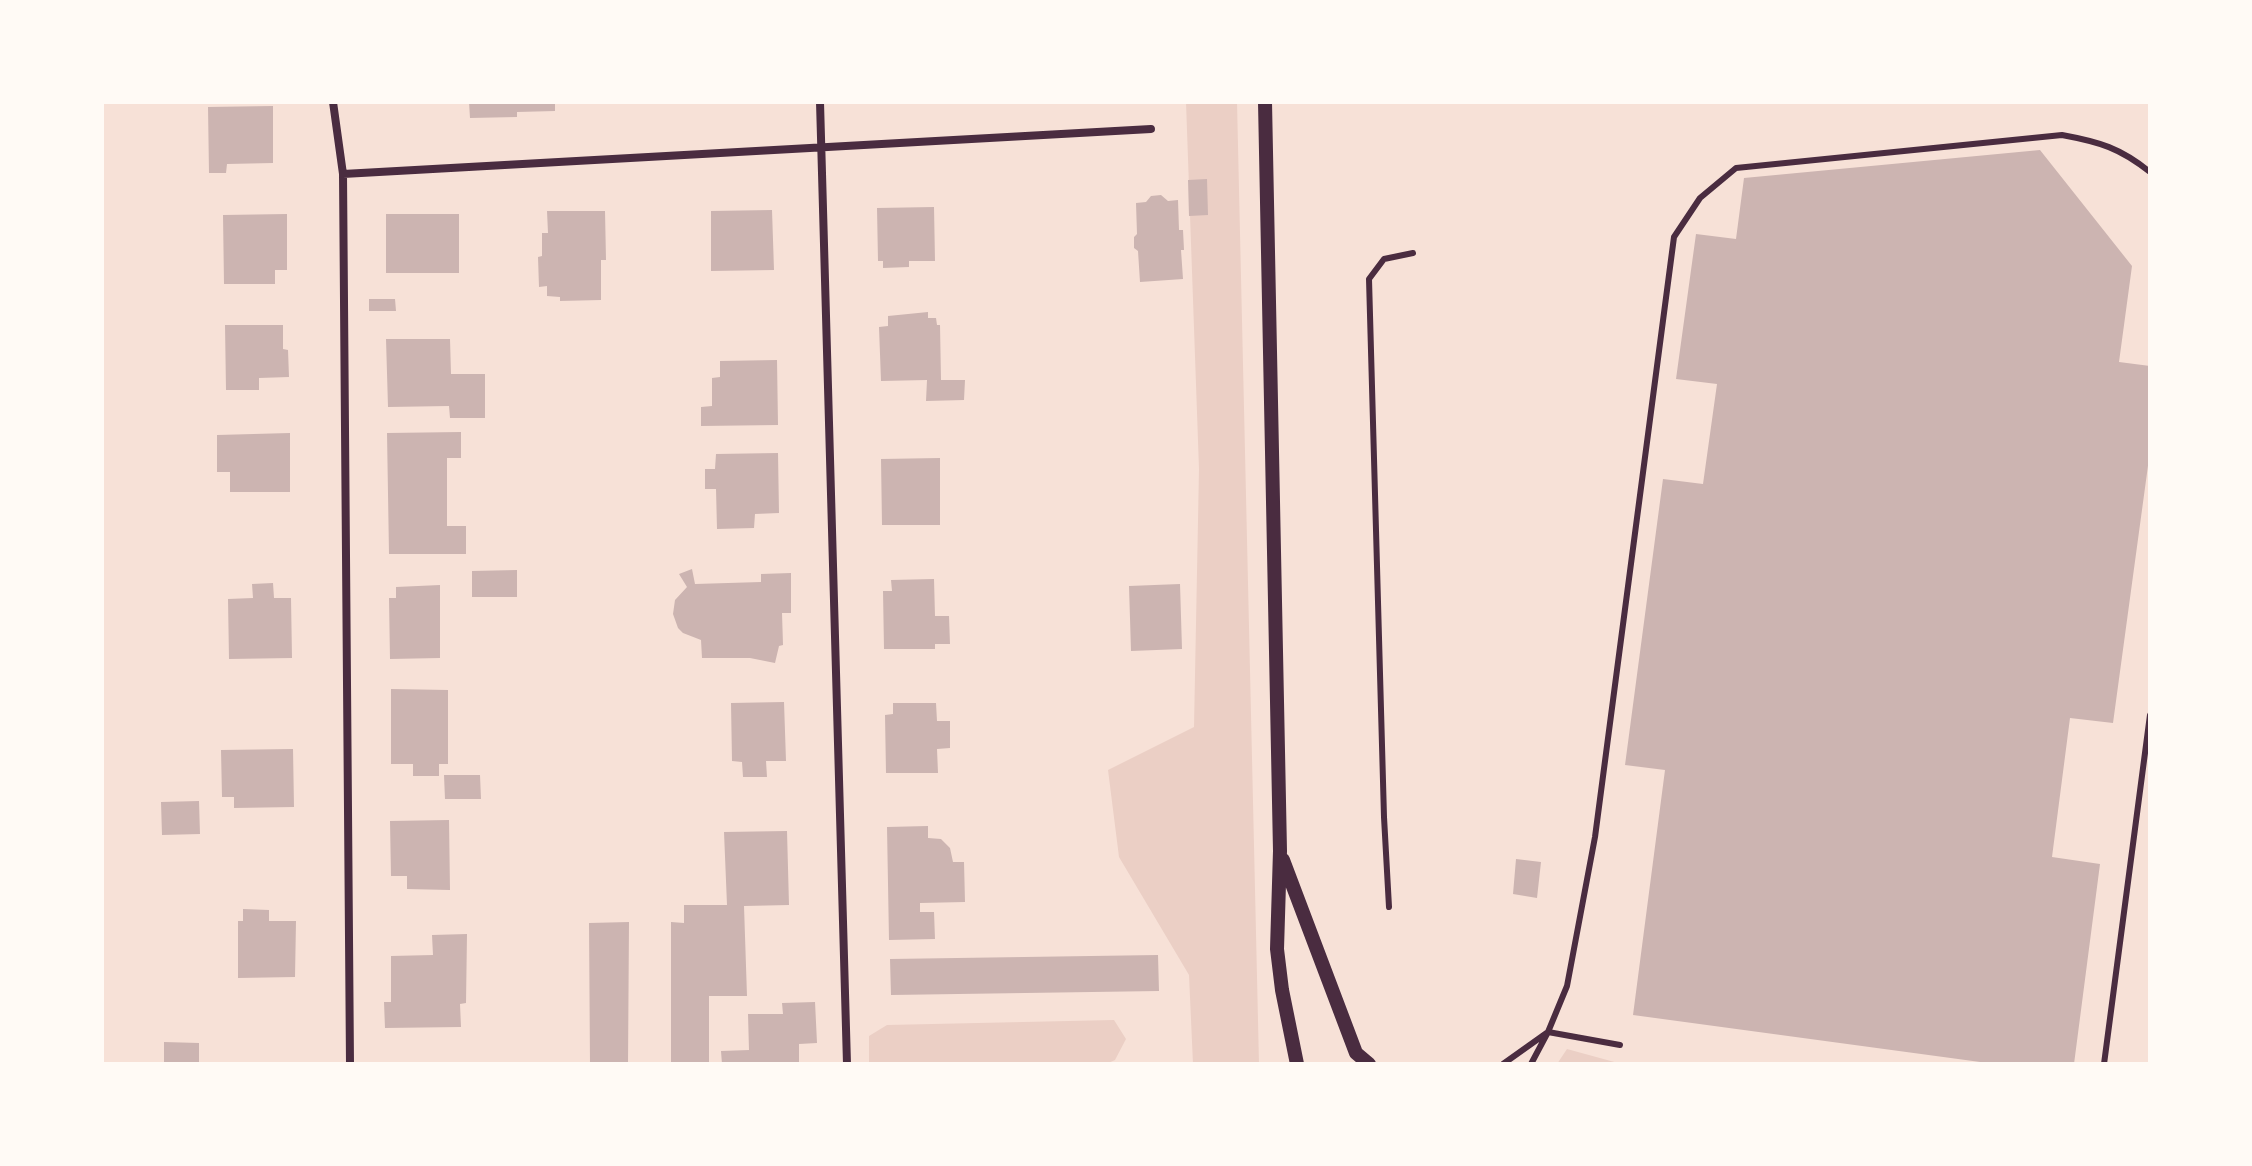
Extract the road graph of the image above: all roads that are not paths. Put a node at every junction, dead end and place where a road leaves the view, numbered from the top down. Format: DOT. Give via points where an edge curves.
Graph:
graph roads {
  1 [pos="333,102"];
  2 [pos="820,102"];
  3 [pos="1265,102"];
  4 [pos="1151,129"];
  5 [pos="822,149"];
  6 [pos="2150,172"];
  7 [pos="343,174"];
  8 [pos="1413,253"];
  9 [pos="2150,715"];
  10 [pos="1280,851"];
  11 [pos="1389,907"];
  12 [pos="1548,1032"];
  13 [pos="1620,1045"];
  14 [pos="350,1064"];
  15 [pos="847,1064"];
  16 [pos="1297,1064"];
  17 [pos="1369,1064"];
  18 [pos="1503,1064"];
  19 [pos="1531,1064"];
  20 [pos="2104,1064"];
  1 -- 7 [label="street"];
  2 -- 5 [label="street"];
  3 -- 10 [label="street"];
  4 -- 5 [label="street"];
  5 -- 7 [label="street"];
  5 -- 15 [label="street"];
  6 -- 12 [label="lane" via="2113,147 2062,135 1736,168 1700,198 1674,237 1595,837 1567,986"];
  7 -- 14 [label="street"];
  8 -- 11 [label="lane" via="1384,259 1369,279"];
  9 -- 20 [label="lane"];
  10 -- 16 [label="street" via="1277,949"];
  10 -- 17 [label="street" via="1356,1053"];
  12 -- 13 [label="lane"];
  12 -- 18 [label="lane"];
  12 -- 19 [label="lane"];
}
